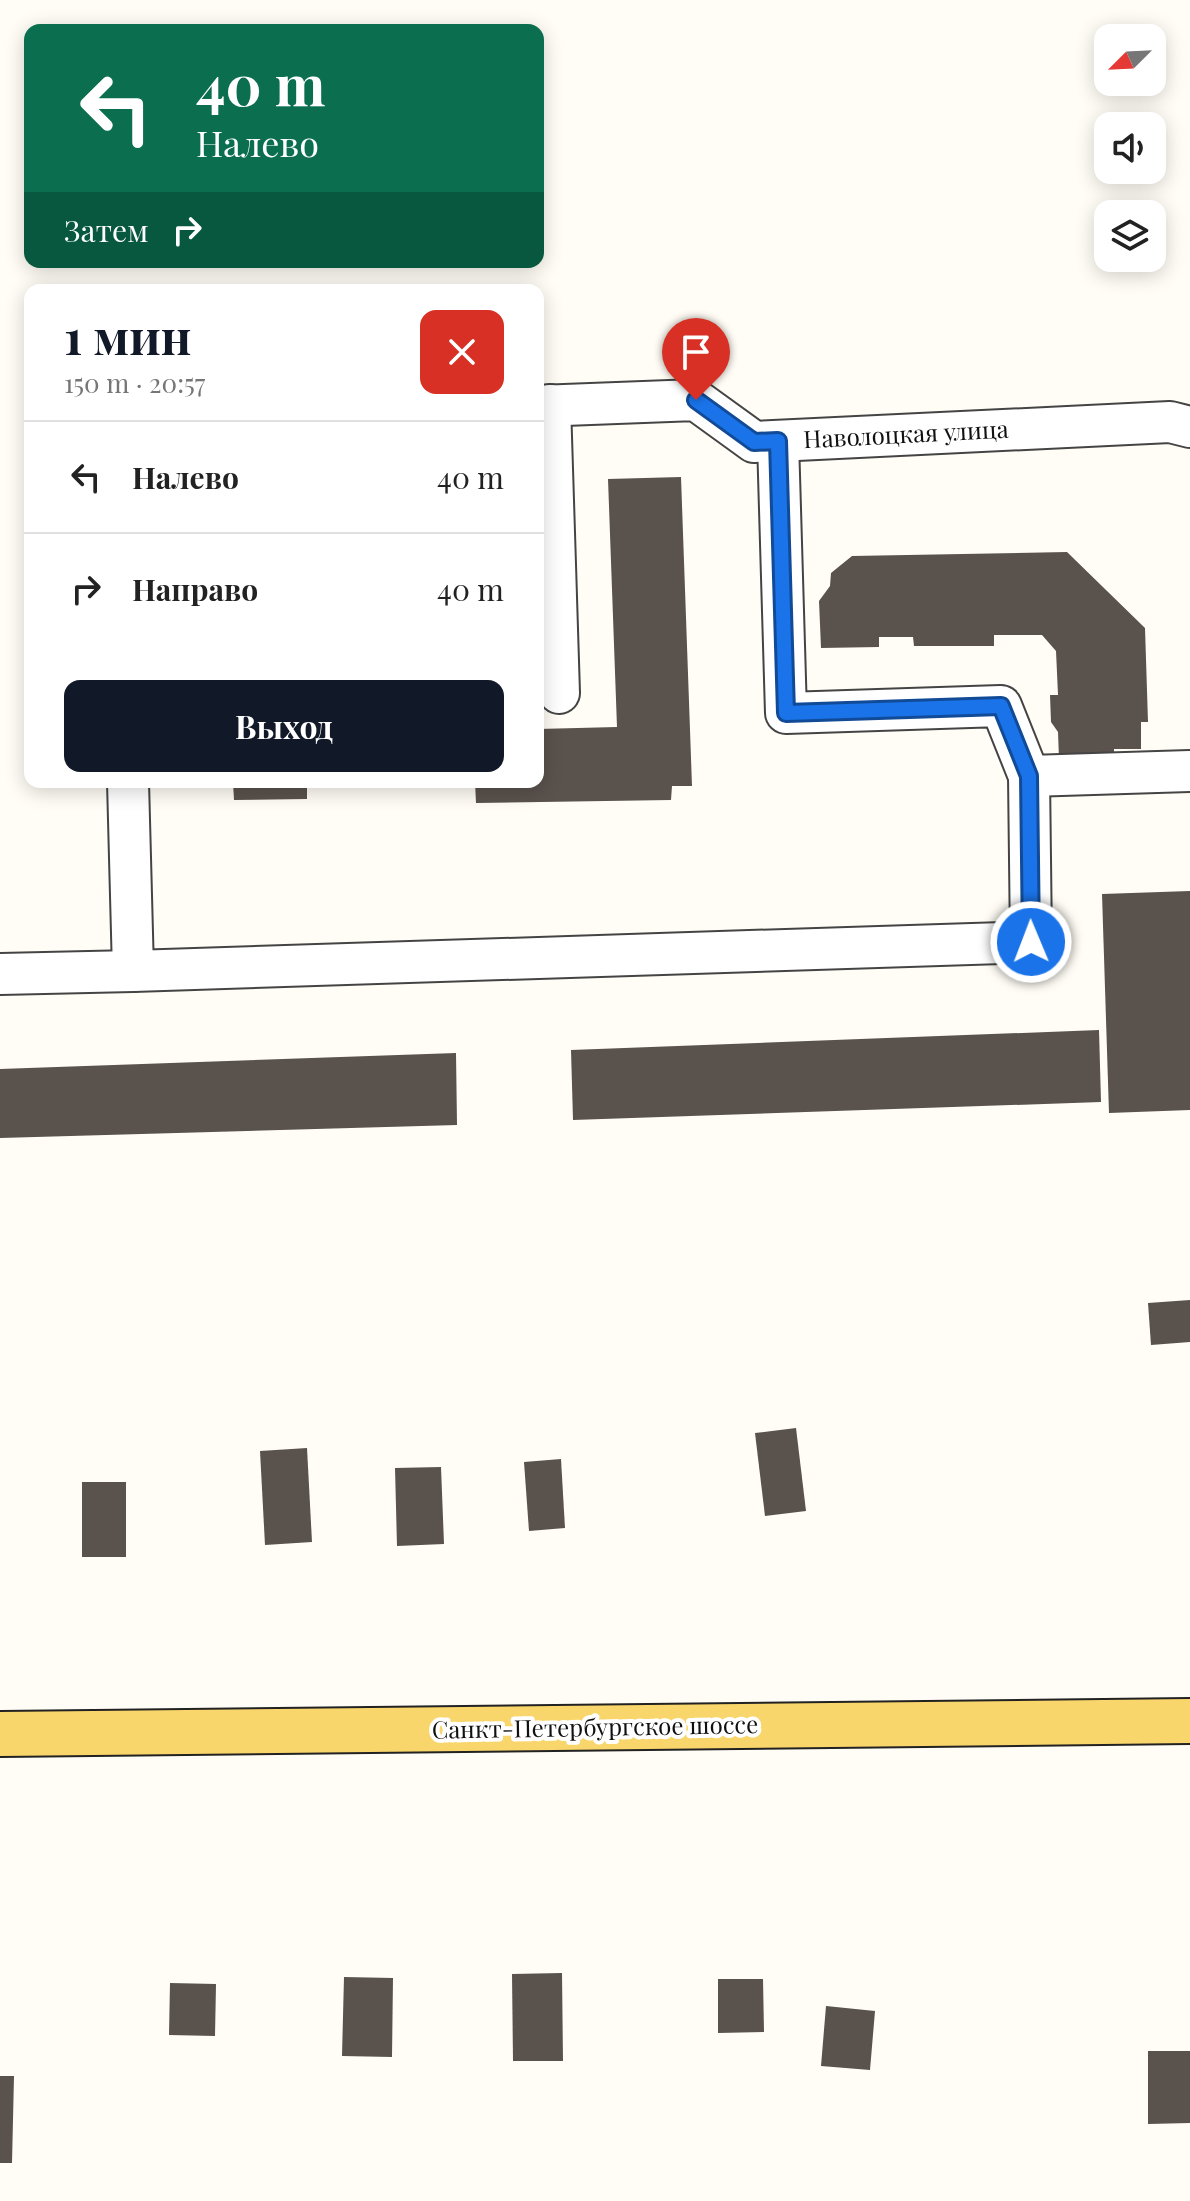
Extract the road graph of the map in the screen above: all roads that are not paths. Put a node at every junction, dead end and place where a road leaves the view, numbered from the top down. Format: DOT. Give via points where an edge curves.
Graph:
graph roads {
  1 [pos="544,405"];
  2 [pos="1190,427"];
  3 [pos="778,441"];
  4 [pos="559,693"];
  5 [pos="1190,771"];
  6 [pos="1029,776"];
  7 [pos="128,788"];
  8 [pos="133,971"];
  9 [pos="0,974"];
  10 [pos="1190,1721"];
  11 [pos="0,1734"];
  1 -- 3 [label="lane, Наволоцкая улица" via="696,400 754,442"];
  1 -- 4 [label="lane"];
  2 -- 3 [label="lane, Наволоцкая улица" via="1170,422"];
  3 -- 6 [label="lane" via="786,713 1001,706"];
  5 -- 6 [label="lane"];
  6 -- 8 [label="lane" via="1031,942"];
  7 -- 8 [label="lane"];
  8 -- 9 [label="lane"];
  10 -- 11 [label="main road, Санкт-Петербургское шоссе"];
}
